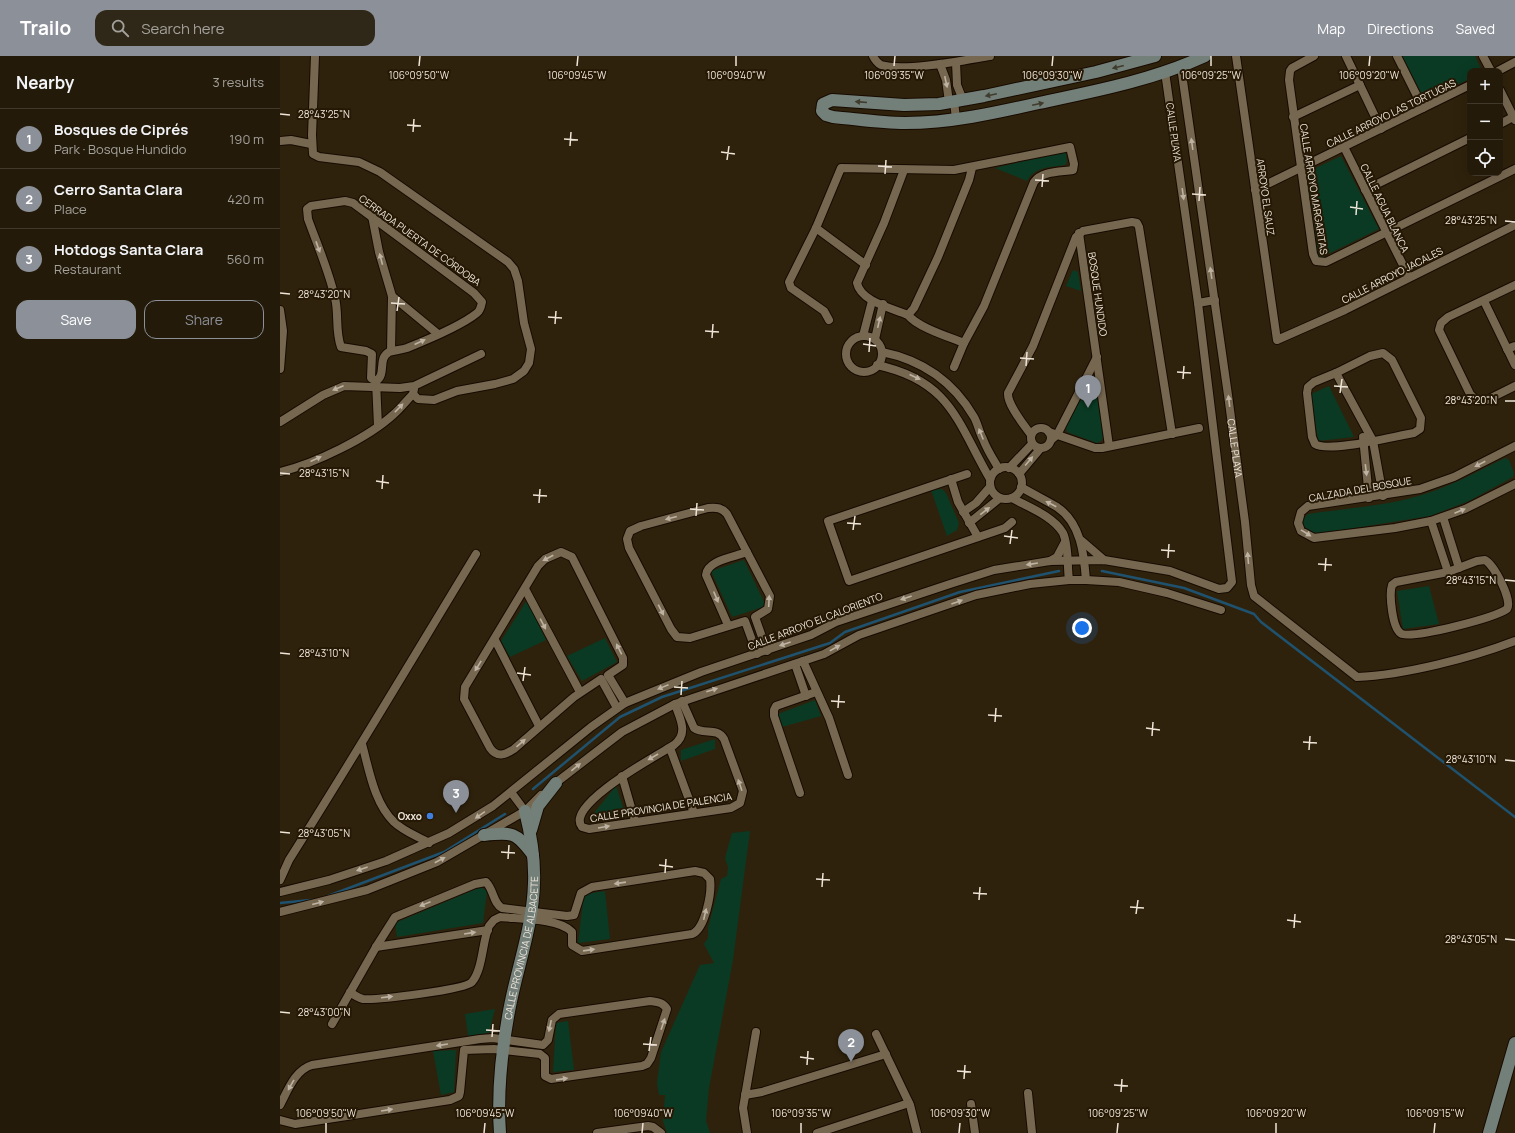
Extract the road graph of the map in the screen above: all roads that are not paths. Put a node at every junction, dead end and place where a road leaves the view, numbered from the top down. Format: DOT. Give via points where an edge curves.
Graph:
graph roads {
  1 [pos="315,56"];
  2 [pos="873,56"];
  3 [pos="927,56"];
  4 [pos="990,56"];
  5 [pos="1155,56"];
  6 [pos="1162,56"];
  7 [pos="1205,56"];
  8 [pos="1236,56"];
  9 [pos="1314,56"];
  10 [pos="1346,56"];
  11 [pos="1397,56"];
  12 [pos="1483,56"];
  13 [pos="975,57"];
  14 [pos="956,62"];
  15 [pos="1180,62"];
  16 [pos="1515,62"];
  17 [pos="940,64"];
  18 [pos="925,65"];
  19 [pos="1489,68"];
  20 [pos="1503,68"];
  21 [pos="1165,72"];
  22 [pos="1360,85"];
  23 [pos="1467,86"];
  24 [pos="1503,96"];
  25 [pos="956,101"];
  26 [pos="923,105"];
  27 [pos="1423,108"];
  28 [pos="1294,117"];
  29 [pos="956,119"];
  30 [pos="1514,119"];
  31 [pos="924,122"];
  32 [pos="1503,123"];
  33 [pos="1381,129"];
  34 [pos="1467,139"];
  35 [pos="280,141"];
  36 [pos="311,144"];
  37 [pos="1344,147"];
  38 [pos="1301,167"];
  39 [pos="972,168"];
  40 [pos="1515,169"];
  41 [pos="904,170"];
  42 [pos="1255,190"];
  43 [pos="1365,190"];
  44 [pos="372,216"];
  45 [pos="1515,225"];
  46 [pos="816,228"];
  47 [pos="1079,233"];
  48 [pos="1387,233"];
  49 [pos="866,264"];
  50 [pos="1409,277"];
  51 [pos="1515,285"];
  52 [pos="392,296"];
  53 [pos="1215,300"];
  54 [pos="872,301"];
  55 [pos="1484,301"];
  56 [pos="1198,303"];
  57 [pos="883,304"];
  58 [pos="280,310"];
  59 [pos="908,315"];
  60 [pos="829,320"];
  61 [pos="438,334"];
  62 [pos="863,336"];
  63 [pos="875,339"];
  64 [pos="1277,340"];
  65 [pos="964,343"];
  66 [pos="1511,348"];
  67 [pos="391,351"];
  68 [pos="882,352"];
  69 [pos="481,354"];
  70 [pos="1097,357"];
  71 [pos="877,365"];
  72 [pos="1515,365"];
  73 [pos="954,367"];
  74 [pos="280,369"];
  75 [pos="1336,373"];
  76 [pos="377,381"];
  77 [pos="1515,386"];
  78 [pos="414,390"];
  79 [pos="280,422"];
  80 [pos="378,426"];
  81 [pos="1199,428"];
  82 [pos="1365,428"];
  83 [pos="1172,434"];
  84 [pos="1033,436"];
  85 [pos="1052,436"];
  86 [pos="1373,441"];
  87 [pos="1362,442"];
  88 [pos="1110,446"];
  89 [pos="1040,448"];
  90 [pos="1514,449"];
  91 [pos="1010,468"];
  92 [pos="999,469"];
  93 [pos="280,472"];
  94 [pos="967,474"];
  95 [pos="1018,474"];
  96 [pos="951,479"];
  97 [pos="990,483"];
  98 [pos="1515,484"];
  99 [pos="1021,487"];
  100 [pos="1383,496"];
  101 [pos="1000,498"];
  102 [pos="1012,498"];
  103 [pos="1369,498"];
  104 [pos="963,512"];
  105 [pos="1067,516"];
  106 [pos="1443,517"];
  107 [pos="1431,521"];
  108 [pos="1012,522"];
  109 [pos="970,523"];
  110 [pos="1057,526"];
  111 [pos="978,537"];
  112 [pos="1080,538"];
  113 [pos="1065,541"];
  114 [pos="747,552"];
  115 [pos="476,554"];
  116 [pos="1104,560"];
  117 [pos="1050,561"];
  118 [pos="1067,561"];
  119 [pos="1084,561"];
  120 [pos="1459,568"];
  121 [pos="1448,572"];
  122 [pos="1069,580"];
  123 [pos="1086,580"];
  124 [pos="1228,588"];
  125 [pos="525,589"];
  126 [pos="1221,610"];
  127 [pos="755,617"];
  128 [pos="744,621"];
  129 [pos="728,625"];
  130 [pos="495,640"];
  131 [pos="1515,641"];
  132 [pos="766,651"];
  133 [pos="757,654"];
  134 [pos="799,662"];
  135 [pos="605,677"];
  136 [pos="580,692"];
  137 [pos="816,692"];
  138 [pos="806,696"];
  139 [pos="679,702"];
  140 [pos="625,703"];
  141 [pos="617,708"];
  142 [pos="539,726"];
  143 [pos="362,744"];
  144 [pos="670,748"];
  145 [pos="848,775"];
  146 [pos="622,776"];
  147 [pos="556,783"];
  148 [pos="511,792"];
  149 [pos="800,793"];
  150 [pos="525,811"];
  151 [pos="694,813"];
  152 [pos="634,821"];
  153 [pos="530,831"];
  154 [pos="484,835"];
  155 [pos="429,843"];
  156 [pos="534,857"];
  157 [pos="280,880"];
  158 [pos="280,892"];
  159 [pos="280,912"];
  160 [pos="531,916"];
  161 [pos="488,930"];
  162 [pos="376,947"];
  163 [pos="350,992"];
  164 [pos="332,1024"];
  165 [pos="756,1032"];
  166 [pos="876,1034"];
  167 [pos="461,1042"];
  168 [pos="1515,1043"];
  169 [pos="504,1045"];
  170 [pos="464,1050"];
  171 [pos="886,1054"];
  172 [pos="1028,1093"];
  173 [pos="745,1095"];
  174 [pos="909,1103"];
  175 [pos="972,1104"];
  176 [pos="280,1105"];
  177 [pos="280,1120"];
  178 [pos="500,1133"];
  179 [pos="597,1133"];
  180 [pos="661,1133"];
  181 [pos="748,1133"];
  182 [pos="816,1133"];
  183 [pos="917,1133"];
  184 [pos="975,1133"];
  185 [pos="1032,1133"];
  186 [pos="1489,1133"];
  1 -- 36 [label="street"];
  2 -- 18 [label="street" via="877,63 889,66"];
  3 -- 18 [label="street"];
  4 -- 13 [label="street"];
  5 -- 25 [label="street, one-way" via="1096,72"];
  6 -- 21 [label="street, CALLE PLAYA"];
  7 -- 15 [label="street"];
  8 -- 42 [label="street, ARROYO EL SAUZ"];
  9 -- 28 [label="street, CALLE ARROYO MARGARITAS" via="1290,71"];
  10 -- 22 [label="street"];
  11 -- 27 [label="street"];
  12 -- 19 [label="street"];
  13 -- 14 [label="street"];
  14 -- 17 [label="street"];
  14 -- 25 [label="street"];
  15 -- 21 [label="street"];
  53 -- 15 [label="street, CALLE PLAYA, one-way"];
  16 -- 20 [label="street"];
  17 -- 18 [label="street"];
  17 -- 25 [label="street, one-way"];
  29 -- 21 [label="street, one-way" via="1101,90"];
  21 -- 56 [label="street, CALLE PLAYA, one-way"];
  22 -- 28 [label="street"];
  22 -- 33 [label="street"];
  23 -- 27 [label="street, CALLE ARROYO LAS TORTUGAS"];
  24 -- 30 [label="street"];
  25 -- 26 [label="street"];
  25 -- 29 [label="street"];
  26 -- 31 [label="street"];
  26 -- 31 [label="street, one-way" via="837,100 826,102 822,107 824,113 832,117 885,122"];
  27 -- 33 [label="street, CALLE ARROYO LAS TORTUGAS"];
  28 -- 38 [label="street, CALLE ARROYO MARGARITAS"];
  29 -- 31 [label="street"];
  30 -- 32 [label="street"];
  33 -- 37 [label="street, CALLE ARROYO LAS TORTUGAS"];
  34 -- 43 [label="street"];
  35 -- 36 [label="street" via="296,140"];
  36 -- 78 [label="street" via="314,154 319,157 359,162 380,172 502,257 516,273 531,349 529,363 524,371 513,379 457,391 434,400 418,399"];
  37 -- 38 [label="street, CALLE ARROYO LAS TORTUGAS"];
  37 -- 43 [label="street, CALLE AGUA BLANCA"];
  38 -- 42 [label="street, CALLE ARROYO LAS TORTUGAS"];
  38 -- 48 [label="street, CALLE ARROYO MARGARITAS" via="1316,261 1326,262"];
  39 -- 41 [label="street"];
  39 -- 59 [label="street" via="938,257 914,308"];
  39 -- 65 [label="street" via="1068,146 1072,150 1074,164 1073,170 1045,174 1034,182 984,306"];
  40 -- 48 [label="street, CALLE ARROYO MARGARITAS"];
  41 -- 46 [label="street" via="840,168"];
  41 -- 49 [label="street"];
  42 -- 64 [label="street, ARROYO EL SAUZ"];
  43 -- 48 [label="street, CALLE AGUA BLANCA"];
  52 -- 44 [label="street, one-way"];
  44 -- 61 [label="street, CERRADA PUERTA DE CÓRDOBA" via="480,299 481,306 477,314"];
  44 -- 76 [label="street, CERRADA PUERTA DE CÓRDOBA, one-way" via="353,203 345,201 311,206 307,210 334,292 341,347 372,354 371,378"];
  45 -- 50 [label="street, CALLE ARROYO JACALES"];
  46 -- 49 [label="street"];
  46 -- 60 [label="street" via="789,282 791,288 824,311"];
  47 -- 70 [label="street, BOSQUE HUNDIDO"];
  47 -- 83 [label="street" via="1132,222 1137,223 1139,227"];
  47 -- 84 [label="street" via="1033,346 1008,394 1024,425"];
  48 -- 50 [label="street, CALLE AGUA BLANCA"];
  49 -- 54 [label="street" via="857,283 862,294"];
  50 -- 64 [label="street, CALLE ARROYO JACALES" via="1345,310"];
  51 -- 55 [label="street"];
  52 -- 61 [label="street"];
  52 -- 67 [label="street"];
  53 -- 56 [label="street"];
  131 -- 53 [label="street, CALLE PLAYA, one-way" via="1444,662 1357,677 1254,596 1250,585 1245,522"];
  54 -- 57 [label="street"];
  54 -- 62 [label="street"];
  55 -- 66 [label="street"];
  55 -- 77 [label="street" via="1444,320 1439,326 1440,334 1470,394 1476,400 1487,400"];
  56 -- 124 [label="street, CALLE PLAYA" via="1216,465 1231,570 1232,582"];
  57 -- 59 [label="street"];
  63 -- 57 [label="street, one-way"];
  58 -- 74 [label="street" via="283,331"];
  59 -- 65 [label="street" via="922,325"];
  67 -- 61 [label="street, CERRADA PUERTA DE CÓRDOBA, one-way" via="408,347"];
  62 -- 63 [label="street"];
  62 -- 71 [label="street" via="849,344 846,350 848,361 851,366 862,371 873,369"];
  63 -- 68 [label="street"];
  65 -- 73 [label="street"];
  66 -- 72 [label="street"];
  67 -- 76 [label="street" via="383,358"];
  68 -- 71 [label="street"];
  92 -- 68 [label="street, one-way" via="982,438 975,418 962,398 943,379 927,368 908,359"];
  69 -- 78 [label="street"];
  70 -- 85 [label="street"];
  70 -- 88 [label="street, BOSQUE HUNDIDO"];
  71 -- 97 [label="street, one-way" via="912,375 923,381 951,407"];
  75 -- 82 [label="street"];
  75 -- 86 [label="street" via="1379,353 1387,354 1392,360 1421,418 1422,427 1414,433"];
  75 -- 87 [label="street" via="1310,384 1307,390 1313,440 1318,445 1327,447"];
  76 -- 78 [label="street"];
  76 -- 79 [label="street, one-way" via="336,389"];
  76 -- 80 [label="street"];
  80 -- 78 [label="street, one-way" via="394,414"];
  93 -- 80 [label="street, one-way" via="302,466 348,445"];
  81 -- 83 [label="street"];
  82 -- 86 [label="street"];
  82 -- 87 [label="street"];
  83 -- 88 [label="street"];
  84 -- 85 [label="street" via="1043,429"];
  84 -- 89 [label="street"];
  84 -- 91 [label="street"];
  85 -- 88 [label="street" via="1095,448"];
  85 -- 89 [label="street" via="1048,445"];
  86 -- 87 [label="street"];
  86 -- 100 [label="street"];
  87 -- 103 [label="street, one-way"];
  95 -- 89 [label="street, one-way"];
  90 -- 100 [label="street, CALZADA DEL BOSQUE, one-way" via="1437,484"];
  91 -- 92 [label="street"];
  91 -- 95 [label="street"];
  92 -- 97 [label="street"];
  94 -- 96 [label="street"];
  95 -- 99 [label="street"];
  96 -- 104 [label="street"];
  96 -- 111 [label="street" via="828,521 849,581"];
  97 -- 101 [label="street"];
  97 -- 104 [label="street" via="976,503"];
  106 -- 98 [label="street, CALZADA DEL BOSQUE, one-way"];
  99 -- 102 [label="street"];
  105 -- 99 [label="street, one-way"];
  100 -- 103 [label="street, CALZADA DEL BOSQUE"];
  101 -- 102 [label="street"];
  109 -- 101 [label="street, one-way"];
  102 -- 110 [label="street" via="1053,521"];
  103 -- 107 [label="street, CALZADA DEL BOSQUE, one-way" via="1308,506 1299,516 1299,527 1314,538"];
  104 -- 109 [label="street"];
  105 -- 110 [label="street"];
  105 -- 112 [label="street"];
  106 -- 107 [label="street, CALZADA DEL BOSQUE"];
  106 -- 120 [label="street"];
  107 -- 121 [label="street"];
  108 -- 111 [label="street" via="1005,528"];
  109 -- 111 [label="street"];
  110 -- 113 [label="street"];
  112 -- 116 [label="street"];
  112 -- 119 [label="street"];
  113 -- 117 [label="street" via="1057,557"];
  113 -- 118 [label="street"];
  127 -- 114 [label="street, one-way" via="768,609 770,596"];
  114 -- 129 [label="street, one-way" via="712,564 707,571 706,575"];
  114 -- 129 [label="street, one-way" via="727,514 720,508 708,508 641,526 630,531 628,535 629,548 677,637 690,638"];
  115 -- 143 [label="street"];
  116 -- 119 [label="street, CALLE ARROYO EL CALORIENTO"];
  116 -- 124 [label="street, CALLE ARROYO EL CALORIENTO" via="1170,571 1219,589"];
  117 -- 118 [label="street, CALLE ARROYO EL CALORIENTO"];
  117 -- 132 [label="street, CALLE ARROYO EL CALORIENTO, one-way" via="994,570 836,622 811,635"];
  118 -- 119 [label="street, CALLE ARROYO EL CALORIENTO"];
  118 -- 122 [label="street"];
  119 -- 123 [label="street"];
  120 -- 121 [label="street"];
  120 -- 121 [label="street" via="1477,561 1488,562 1508,596 1507,609 1450,627 1410,634 1398,631 1394,623 1392,585 1399,580"];
  122 -- 123 [label="street"];
  134 -- 122 [label="street, one-way" via="824,654 858,635 976,596 1030,584"];
  123 -- 126 [label="street" via="1126,584 1167,593"];
  125 -- 130 [label="street"];
  135 -- 125 [label="street, one-way" via="623,665 623,658 572,557 561,552 545,559"];
  125 -- 136 [label="street, one-way"];
  127 -- 128 [label="street"];
  127 -- 132 [label="street"];
  128 -- 129 [label="street"];
  128 -- 133 [label="street"];
  130 -- 142 [label="street"];
  130 -- 142 [label="street, one-way" via="465,687 464,699 490,748 496,754 508,753"];
  132 -- 133 [label="street, CALLE ARROYO EL CALORIENTO"];
  133 -- 140 [label="street, CALLE ARROYO EL CALORIENTO, one-way" via="701,672"];
  134 -- 137 [label="street"];
  134 -- 138 [label="street"];
  139 -- 134 [label="street, one-way"];
  135 -- 136 [label="street"];
  135 -- 140 [label="street"];
  135 -- 141 [label="street"];
  136 -- 142 [label="street"];
  137 -- 138 [label="street"];
  137 -- 145 [label="street" via="829,718"];
  138 -- 149 [label="street" via="776,706 774,710"];
  139 -- 144 [label="street, CALLE PROVINCIA DE PALENCIA" via="683,731 680,739"];
  147 -- 139 [label="street, one-way" via="622,732"];
  151 -- 139 [label="street, CALLE PROVINCIA DE PALENCIA, one-way" via="736,806 742,800 743,791 722,734 713,731 702,732 694,728"];
  140 -- 141 [label="street, CALLE ARROYO EL CALORIENTO"];
  141 -- 148 [label="street, CALLE ARROYO EL CALORIENTO"];
  143 -- 155 [label="street" via="376,790 386,812 402,828"];
  143 -- 157 [label="street" via="289,860"];
  144 -- 146 [label="street, CALLE PROVINCIA DE PALENCIA, one-way"];
  144 -- 151 [label="street"];
  146 -- 152 [label="street"];
  146 -- 152 [label="street, CALLE PROVINCIA DE PALENCIA, one-way" via="581,812 580,825 589,829"];
  147 -- 150 [label="street"];
  147 -- 153 [label="street" via="538,806"];
  148 -- 150 [label="street"];
  148 -- 155 [label="street, CALLE ARROYO EL CALORIENTO, one-way" via="474,819"];
  150 -- 153 [label="street, CALLE PROVINCIA DE ALBACETE"];
  150 -- 154 [label="street"];
  151 -- 152 [label="street, CALLE PROVINCIA DE PALENCIA"];
  153 -- 156 [label="street, CALLE PROVINCIA DE ALBACETE"];
  154 -- 156 [label="street" via="509,834 521,839"];
  159 -- 154 [label="street, one-way" via="360,892 394,880 437,862"];
  155 -- 158 [label="street, CALLE ARROYO EL CALORIENTO, one-way" via="360,870"];
  156 -- 160 [label="street, CALLE PROVINCIA DE ALBACETE"];
  160 -- 160 [label="street, one-way" via="569,928 572,932 572,945 582,951 692,934 700,930 703,924 710,880 704,873 695,871 592,887 582,891 574,915"];
  160 -- 161 [label="street" via="497,918"];
  160 -- 162 [label="street, one-way" via="499,906 492,888 486,882 475,884 395,917"];
  160 -- 169 [label="street, CALLE PROVINCIA DE ALBACETE" via="510,1005"];
  162 -- 161 [label="street, one-way"];
  163 -- 161 [label="street, one-way" via="360,998 374,999 469,985 476,975"];
  162 -- 163 [label="street"];
  163 -- 164 [label="street"];
  165 -- 173 [label="street"];
  166 -- 171 [label="street"];
  167 -- 169 [label="street" via="493,1038"];
  167 -- 170 [label="street"];
  167 -- 176 [label="street, one-way" via="305,1067 295,1078"];
  168 -- 186 [label="street"];
  169 -- 169 [label="street, one-way" via="543,1055 545,1076 551,1079 642,1066 651,1058 667,1009 660,1002 650,1001 559,1014 552,1020 548,1040 543,1045"];
  169 -- 170 [label="street"];
  169 -- 178 [label="street, CALLE PROVINCIA DE ALBACETE"];
  177 -- 170 [label="street, one-way" via="295,1124 450,1100 459,1096"];
  171 -- 173 [label="street"];
  171 -- 174 [label="street"];
  172 -- 185 [label="street"];
  173 -- 181 [label="street" via="743,1113"];
  174 -- 182 [label="street"];
  174 -- 183 [label="street"];
  175 -- 184 [label="street"];
  179 -- 180 [label="street" via="648,1126"];
}
